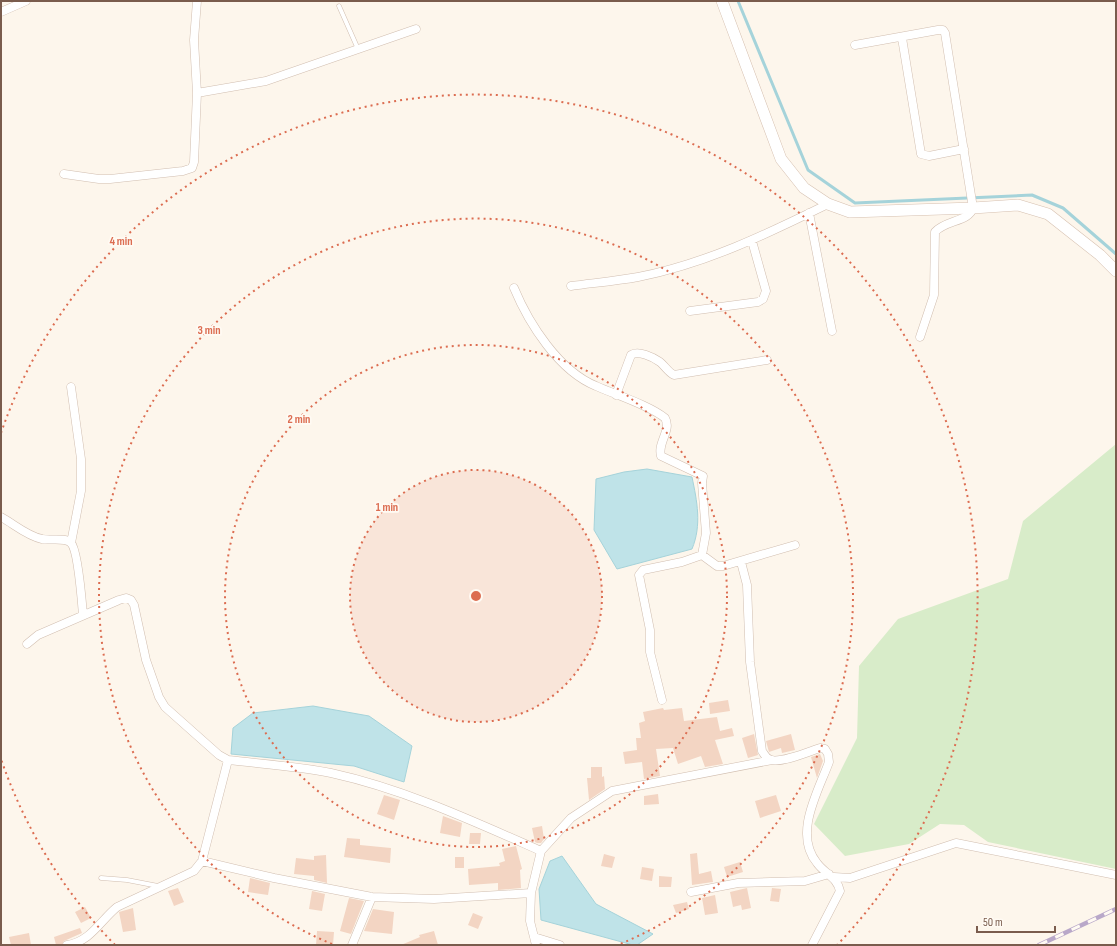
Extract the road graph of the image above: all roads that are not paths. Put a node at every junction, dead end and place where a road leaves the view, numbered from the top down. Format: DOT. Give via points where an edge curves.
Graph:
graph roads {
  1 [pos="26,1"];
  2 [pos="198,1"];
  3 [pos="722,1"];
  4 [pos="339,6"];
  5 [pos="1,12"];
  6 [pos="416,29"];
  7 [pos="902,38"];
  8 [pos="855,45"];
  9 [pos="358,49"];
  10 [pos="197,93"];
  11 [pos="964,149"];
  12 [pos="64,174"];
  13 [pos="828,204"];
  14 [pos="973,206"];
  15 [pos="809,214"];
  16 [pos="752,241"];
  17 [pos="1116,272"];
  18 [pos="572,286"];
  19 [pos="514,288"];
  20 [pos="690,311"];
  21 [pos="832,330"];
  22 [pos="920,337"];
  23 [pos="767,360"];
  24 [pos="71,387"];
  25 [pos="616,395"];
  26 [pos="1,517"];
  27 [pos="72,543"];
  28 [pos="795,545"];
  29 [pos="702,555"];
  30 [pos="741,562"];
  31 [pos="83,616"];
  32 [pos="27,644"];
  33 [pos="662,700"];
  34 [pos="228,760"];
  35 [pos="772,760"];
  36 [pos="541,851"];
  37 [pos="202,861"];
  38 [pos="1116,875"];
  39 [pos="831,876"];
  40 [pos="101,878"];
  41 [pos="160,886"];
  42 [pos="691,892"];
  43 [pos="531,893"];
  44 [pos="372,897"];
  45 [pos="535,941"];
  46 [pos="66,945"];
  47 [pos="352,945"];
  48 [pos="560,945"];
  49 [pos="812,945"];
  1 -- 5 [label="street"];
  2 -- 10 [label="street" via="194,40"];
  3 -- 13 [label="street" via="781,159 804,188"];
  4 -- 9 [label="lane"];
  6 -- 9 [label="street"];
  7 -- 8 [label="street"];
  7 -- 11 [label="street" via="921,154 929,156"];
  7 -- 11 [label="street" via="938,30 944,32"];
  9 -- 10 [label="street" via="266,82"];
  10 -- 12 [label="street" via="194,162 190,169 99,180"];
  11 -- 14 [label="street"];
  13 -- 14 [label="street" via="850,212"];
  13 -- 15 [label="street"];
  14 -- 17 [label="street" via="1018,205 1048,214 1100,255"];
  14 -- 22 [label="street" via="972,213 967,218 949,222 935,232 934,290"];
  15 -- 16 [label="street"];
  15 -- 21 [label="street"];
  16 -- 18 [label="street" via="696,262 638,277"];
  16 -- 20 [label="street" via="766,291 763,299 758,302"];
  19 -- 25 [label="street" via="529,320 568,369 584,381"];
  23 -- 25 [label="street" via="674,375 660,362 638,352 631,355"];
  24 -- 27 [label="street" via="81,459 81,491"];
  25 -- 29 [label="street" via="665,418 667,426 660,448 661,456 703,476 706,533"];
  26 -- 27 [label="street" via="35,537 67,540"];
  27 -- 31 [label="street" via="76,553"];
  28 -- 30 [label="street"];
  29 -- 30 [label="street" via="718,566"];
  29 -- 33 [label="street" via="643,570 639,575 650,630 650,652"];
  30 -- 35 [label="street" via="747,585 750,662 762,751 766,758"];
  31 -- 32 [label="street" via="38,635"];
  31 -- 34 [label="street" via="119,600 131,600 146,660 162,702 172,714"];
  34 -- 36 [label="street" via="330,773 388,789 453,812"];
  34 -- 37 [label="street"];
  35 -- 36 [label="street" via="612,791 571,818"];
  35 -- 39 [label="street" via="820,748 825,749 828,754 829,762 808,819 807,830 813,857"];
  36 -- 43 [label="street"];
  37 -- 41 [label="street" via="194,871"];
  37 -- 44 [label="street"];
  38 -- 39 [label="street" via="956,843 850,878"];
  39 -- 42 [label="street" via="805,881 738,883"];
  39 -- 49 [label="street" via="839,884 840,891"];
  40 -- 41 [label="lane"];
  41 -- 46 [label="street" via="117,907 86,938 78,943"];
  43 -- 44 [label="street" via="434,899"];
  43 -- 45 [label="street" via="530,921"];
  44 -- 47 [label="street"];
  45 -- 48 [label="street"];
}
